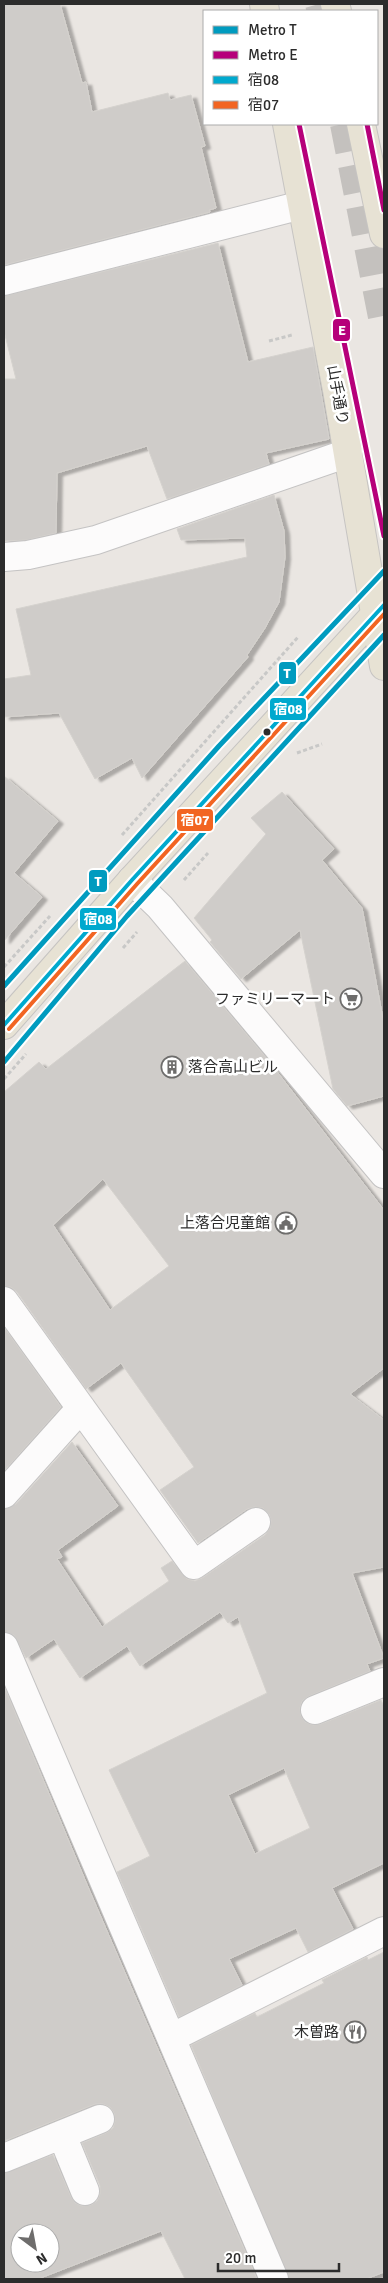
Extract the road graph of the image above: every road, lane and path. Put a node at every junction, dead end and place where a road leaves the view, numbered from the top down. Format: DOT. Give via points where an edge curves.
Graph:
graph roads {
  1 [pos="287,125"];
  2 [pos="361,125"];
  3 [pos="302,205"];
  4 [pos="384,234"];
  5 [pos="4,281"];
  6 [pos="348,453"];
  7 [pos="4,557"];
  8 [pos="380,609"];
  9 [pos="298,637"];
  10 [pos="384,666"];
  11 [pos="322,744"];
  12 [pos="290,761"];
  13 [pos="122,835"];
  14 [pos="213,848"];
  15 [pos="132,880"];
  16 [pos="180,884"];
  17 [pos="56,909"];
  18 [pos="4,968"];
  19 [pos="4,1025"];
  20 [pos="384,1174"];
  21 [pos="4,1301"];
  22 [pos="80,1408"];
  23 [pos="4,1494"];
  24 [pos="256,1522"];
  25 [pos="4,1647"];
  26 [pos="384,1682"];
  27 [pos="315,1710"];
  28 [pos="384,1931"];
  29 [pos="171,2038"];
  30 [pos="100,2119"];
  31 [pos="62,2135"];
  32 [pos="4,2158"];
  33 [pos="85,2191"];
  34 [pos="274,2279"];
  1 -- 3 [label="main road, 山手通り"];
  2 -- 4 [label="main road"];
  3 -- 5 [label="street"];
  3 -- 6 [label="main road, 山手通り"];
  6 -- 7 [label="street" via="96,540"];
  6 -- 8 [label="main road, 山手通り"];
  8 -- 10 [label="main road, 山手通り"];
  8 -- 15 [label="main road"];
  9 -- 13 [label="path"];
  11 -- 12 [label="path" via="297,753"];
  14 -- 16 [label="path"];
  15 -- 19 [label="main road"];
  15 -- 20 [label="street" via="160,907"];
  17 -- 18 [label="path"];
  21 -- 22 [label="street"];
  22 -- 23 [label="street"];
  22 -- 24 [label="street" via="194,1565"];
  25 -- 29 [label="street"];
  26 -- 27 [label="street"];
  28 -- 29 [label="street"];
  29 -- 34 [label="street"];
  30 -- 31 [label="street"];
  31 -- 32 [label="street"];
  31 -- 33 [label="street"];
}
